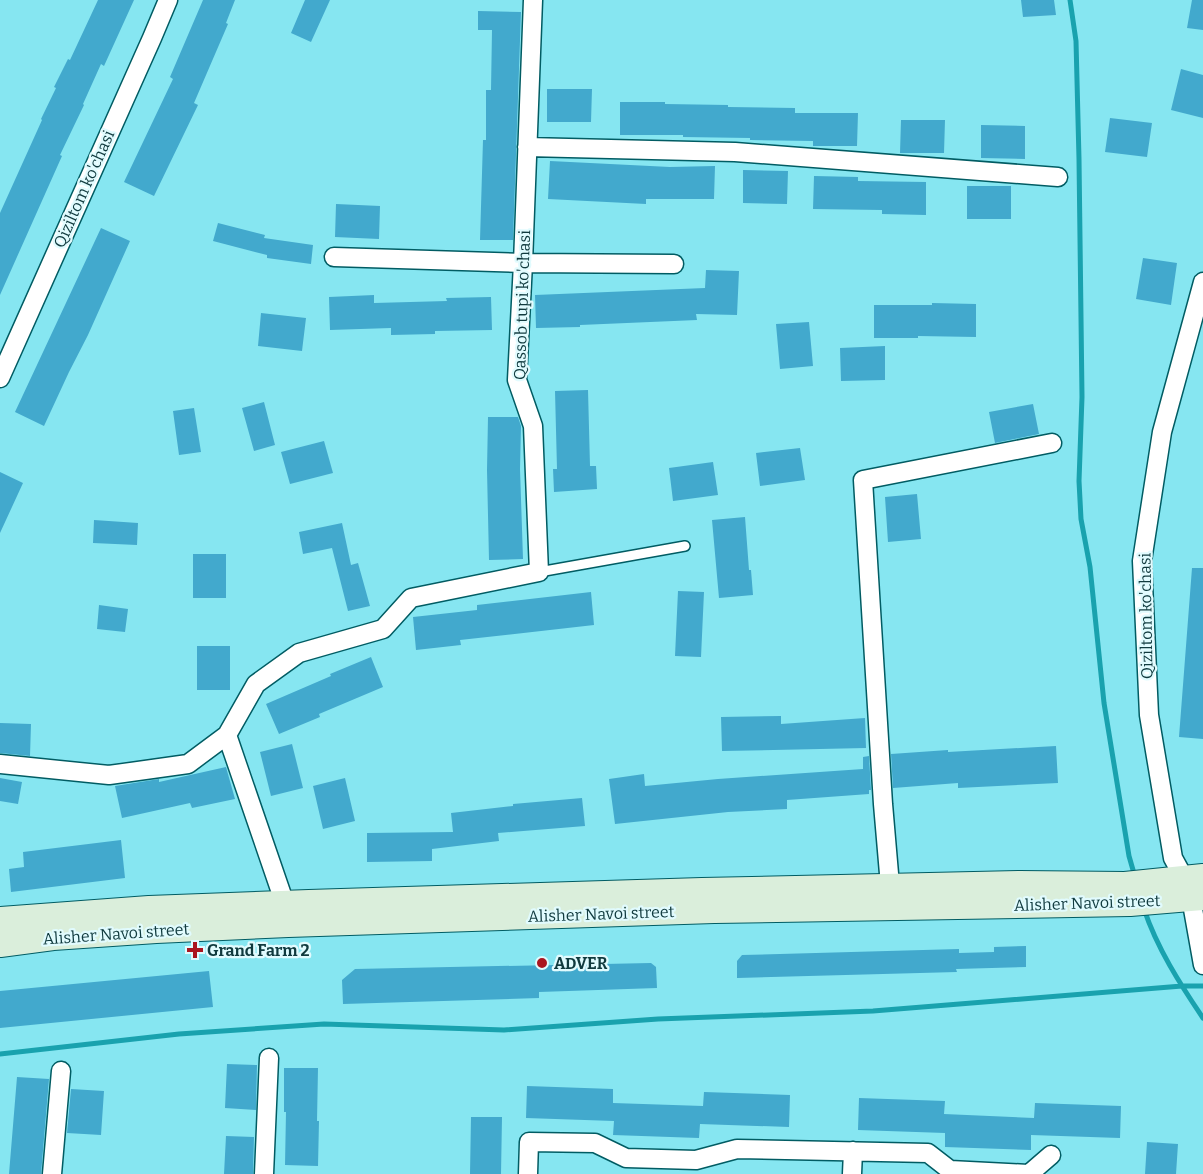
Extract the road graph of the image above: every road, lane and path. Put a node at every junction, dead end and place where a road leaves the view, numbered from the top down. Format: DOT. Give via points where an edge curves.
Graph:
graph roads {
  1 [pos="168,0"];
  2 [pos="533,0"];
  3 [pos="527,147"];
  4 [pos="1058,177"];
  5 [pos="334,257"];
  6 [pos="524,263"];
  7 [pos="674,264"];
  8 [pos="1203,282"];
  9 [pos="0,378"];
  10 [pos="1052,443"];
  11 [pos="685,546"];
  12 [pos="539,572"];
  13 [pos="227,735"];
  14 [pos="0,764"];
  15 [pos="1196,888"];
  16 [pos="891,897"];
  17 [pos="287,914"];
  18 [pos="0,920"];
  19 [pos="0,944"];
  20 [pos="1203,965"];
  21 [pos="269,1059"];
  22 [pos="61,1071"];
  23 [pos="853,1151"];
  24 [pos="1051,1155"];
  25 [pos="624,1166"];
  26 [pos="698,1167"];
  27 [pos="52,1174"];
  28 [pos="264,1174"];
  29 [pos="528,1174"];
  30 [pos="852,1174"];
  31 [pos="1029,1174"];
  1 -- 9 [label="street, Qiziltom ko'chasi"];
  2 -- 3 [label="street, Qassob tupi ko'chasi"];
  3 -- 4 [label="street" via="735,152"];
  3 -- 6 [label="street, Qassob tupi ko'chasi"];
  5 -- 6 [label="street"];
  6 -- 7 [label="street"];
  6 -- 12 [label="street, Qassob tupi ko'chasi" via="517,380 533,426"];
  8 -- 15 [label="street, Qiziltom ko'chasi" via="1162,432 1142,561 1149,715 1173,858"];
  10 -- 16 [label="street" via="863,480"];
  11 -- 12 [label="lane"];
  12 -- 13 [label="street" via="411,598 383,629 299,654 256,684"];
  13 -- 14 [label="street" via="188,764 109,775"];
  13 -- 17 [label="street"];
  15 -- 16 [label="main road, Alisher Navoi street" via="1127,894 1019,884"];
  15 -- 20 [label="street, Qiziltom ko'chasi"];
  16 -- 17 [label="main road, Alisher Navoi street" via="702,891 443,909"];
  17 -- 18 [label="main road, Alisher Navoi street" via="149,909"];
  17 -- 19 [label="main road, Alisher Navoi street"];
  21 -- 28 [label="street"];
  22 -- 27 [label="street"];
  23 -- 26 [label="street" via="737,1149"];
  23 -- 30 [label="street"];
  23 -- 31 [label="street" via="928,1153 950,1170"];
  24 -- 31 [label="street"];
  25 -- 26 [label="street"];
  25 -- 29 [label="street" via="595,1143 529,1142"];
}
